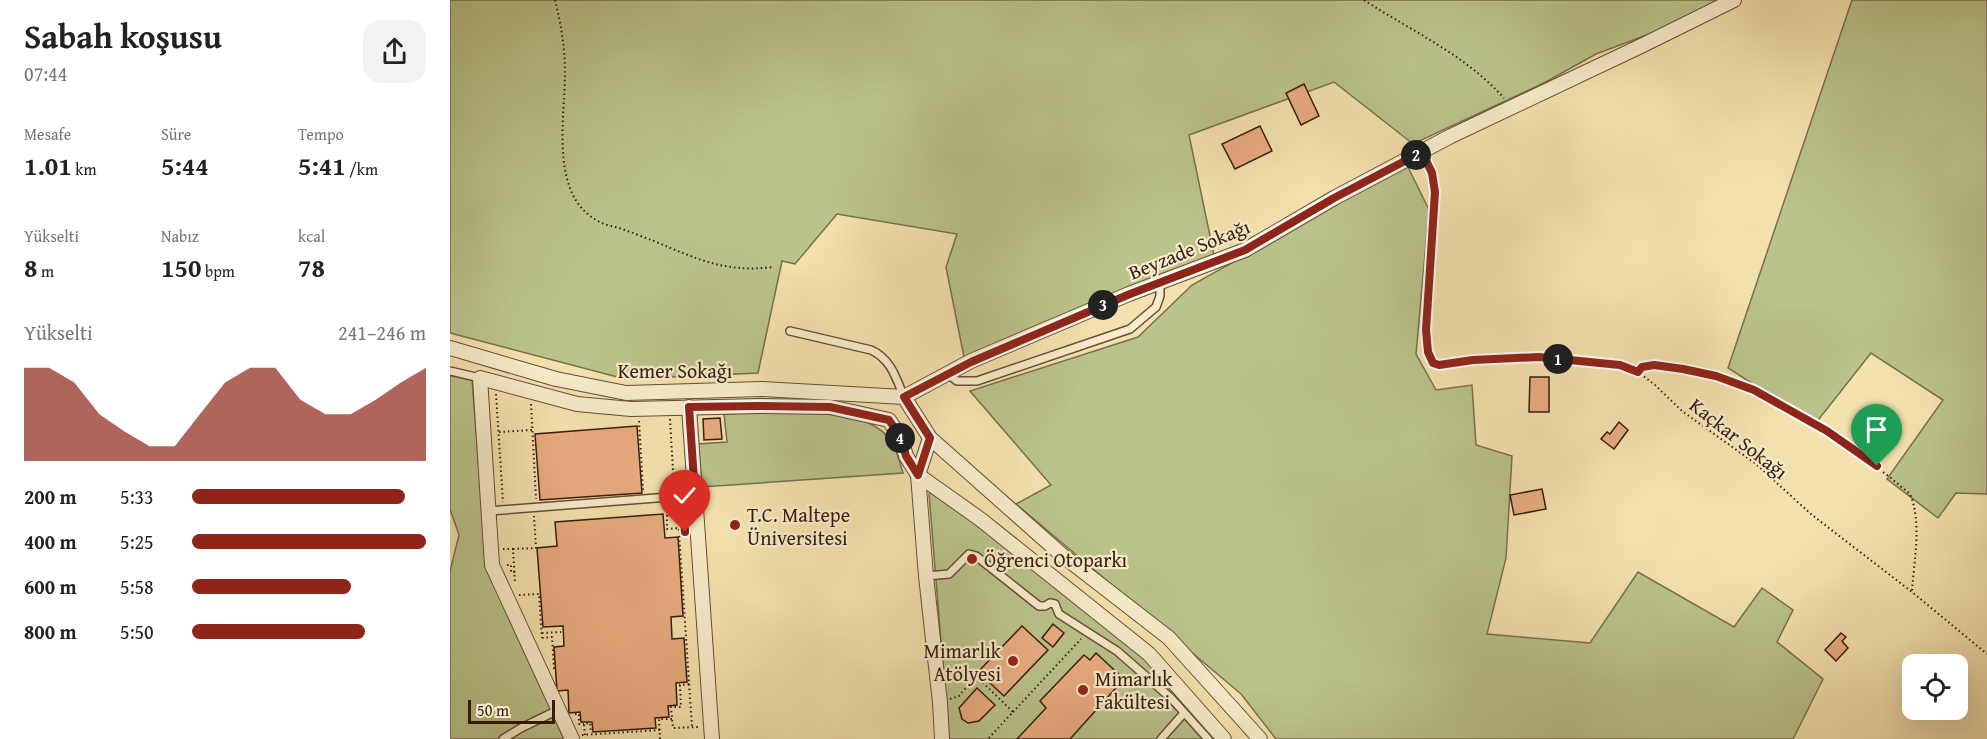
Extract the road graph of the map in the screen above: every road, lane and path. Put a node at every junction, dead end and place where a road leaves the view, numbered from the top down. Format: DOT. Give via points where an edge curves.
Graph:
graph roads {
  1 [pos="555,0"];
  2 [pos="1364,0"];
  3 [pos="1734,0"];
  4 [pos="1512,107"];
  5 [pos="1422,152"];
  6 [pos="773,267"];
  7 [pos="1160,283"];
  8 [pos="790,331"];
  9 [pos="450,348"];
  10 [pos="450,371"];
  11 [pos="1638,372"];
  12 [pos="948,374"];
  13 [pos="480,378"];
  14 [pos="496,381"];
  15 [pos="530,390"];
  16 [pos="904,397"];
  17 [pos="689,407"];
  18 [pos="638,409"];
  19 [pos="669,409"];
  20 [pos="532,429"];
  21 [pos="499,432"];
  22 [pos="484,434"];
  23 [pos="930,438"];
  24 [pos="918,475"];
  25 [pos="644,493"];
  26 [pos="684,496"];
  27 [pos="666,498"];
  28 [pos="537,500"];
  29 [pos="489,507"];
  30 [pos="533,507"];
  31 [pos="667,512"];
  32 [pos="685,532"];
  33 [pos="679,533"];
  34 [pos="513,549"];
  35 [pos="499,550"];
  36 [pos="926,576"];
  37 [pos="515,584"];
  38 [pos="1912,592"];
  39 [pos="516,595"];
  40 [pos="561,632"];
  41 [pos="1088,632"];
  42 [pos="542,633"];
  43 [pos="542,638"];
  44 [pos="1987,654"];
  45 [pos="689,684"];
  46 [pos="681,699"];
  47 [pos="690,699"];
  48 [pos="940,703"];
  49 [pos="558,710"];
  50 [pos="1013,712"];
  51 [pos="1184,713"];
  52 [pos="672,719"];
  53 [pos="692,727"];
  54 [pos="660,730"];
  55 [pos="593,734"];
  56 [pos="576,736"];
  57 [pos="706,736"];
  58 [pos="503,739"];
  59 [pos="594,739"];
  60 [pos="660,739"];
  61 [pos="942,739"];
  62 [pos="988,739"];
  63 [pos="1161,739"];
  64 [pos="1208,739"];
  65 [pos="1224,739"];
  66 [pos="1260,739"];
  1 -- 6 [label="path" via="565,57 564,169 580,206 598,222 710,264 745,269"];
  2 -- 4 [label="path" via="1452,53"];
  3 -- 4 [label="street, Beyzade Sokağı"];
  4 -- 5 [label="street, Beyzade Sokağı"];
  5 -- 7 [label="street, Beyzade Sokağı" via="1245,250"];
  5 -- 11 [label="path, Kaçkar Sokağı" via="1432,173 1435,192 1426,330 1433,363 1539,357 1620,365"];
  7 -- 12 [label="street, Beyzade Sokağı"];
  7 -- 12 [label="lane" via="1156,307 1130,329 977,381 957,381"];
  8 -- 16 [label="lane" via="878,353 891,367"];
  9 -- 16 [label="street, Kemer Sokağı" via="556,379 626,393 762,389"];
  10 -- 13 [label="lane"];
  11 -- 38 [label="path, Kaçkar Sokağı"];
  11 -- 38 [label="path" via="1654,365 1716,376 1744,386 1827,431 1877,466 1912,499"];
  12 -- 16 [label="street, Beyzade Sokağı"];
  13 -- 14 [label="street"];
  13 -- 22 [label="street"];
  14 -- 15 [label="street"];
  14 -- 21 [label="path"];
  15 -- 18 [label="street" via="577,404"];
  15 -- 20 [label="path"];
  16 -- 23 [label="street"];
  17 -- 19 [label="street"];
  17 -- 24 [label="street" via="830,407 889,420"];
  17 -- 26 [label="street"];
  18 -- 19 [label="street"];
  18 -- 25 [label="path"];
  19 -- 26 [label="path"];
  20 -- 21 [label="path"];
  20 -- 28 [label="path"];
  21 -- 22 [label="path"];
  21 -- 29 [label="path" via="503,502"];
  22 -- 29 [label="street"];
  23 -- 24 [label="street"];
  23 -- 66 [label="street" via="1062,555 1169,638"];
  24 -- 36 [label="street"];
  24 -- 65 [label="street" via="980,519 1149,654"];
  26 -- 27 [label="lane"];
  26 -- 31 [label="path" via="684,511"];
  26 -- 57 [label="street"];
  27 -- 30 [label="lane"];
  27 -- 31 [label="path"];
  29 -- 30 [label="lane"];
  29 -- 49 [label="street" via="492,566"];
  30 -- 34 [label="path" via="536,548"];
  31 -- 33 [label="path" via="667,529 679,528"];
  32 -- 33 [label="path"];
  33 -- 45 [label="path"];
  34 -- 35 [label="path"];
  34 -- 37 [label="path"];
  36 -- 41 [label="lane" via="949,574 969,554 976,556 1039,606 1055,604 1059,614"];
  36 -- 48 [label="street"];
  38 -- 44 [label="path, Kaçkar Sokağı"];
  39 -- 42 [label="path" via="538,594"];
  40 -- 42 [label="path"];
  41 -- 50 [label="path"];
  41 -- 51 [label="lane" via="1117,651"];
  42 -- 43 [label="path"];
  45 -- 46 [label="path" via="680,684"];
  45 -- 47 [label="path"];
  46 -- 47 [label="path"];
  46 -- 52 [label="path" via="681,707 671,707"];
  47 -- 53 [label="path"];
  48 -- 50 [label="path" via="959,696 976,676"];
  48 -- 61 [label="street"];
  49 -- 56 [label="street"];
  49 -- 58 [label="lane"];
  50 -- 62 [label="path"];
  51 -- 63 [label="lane"];
  51 -- 64 [label="lane"];
  52 -- 53 [label="path" via="673,728"];
  52 -- 54 [label="path" via="659,719"];
  53 -- 57 [label="path" via="700,727"];
  54 -- 55 [label="path"];
  54 -- 60 [label="path"];
  55 -- 56 [label="path"];
  55 -- 56 [label="path" via="590,723 584,724"];
  55 -- 59 [label="path"];
}
